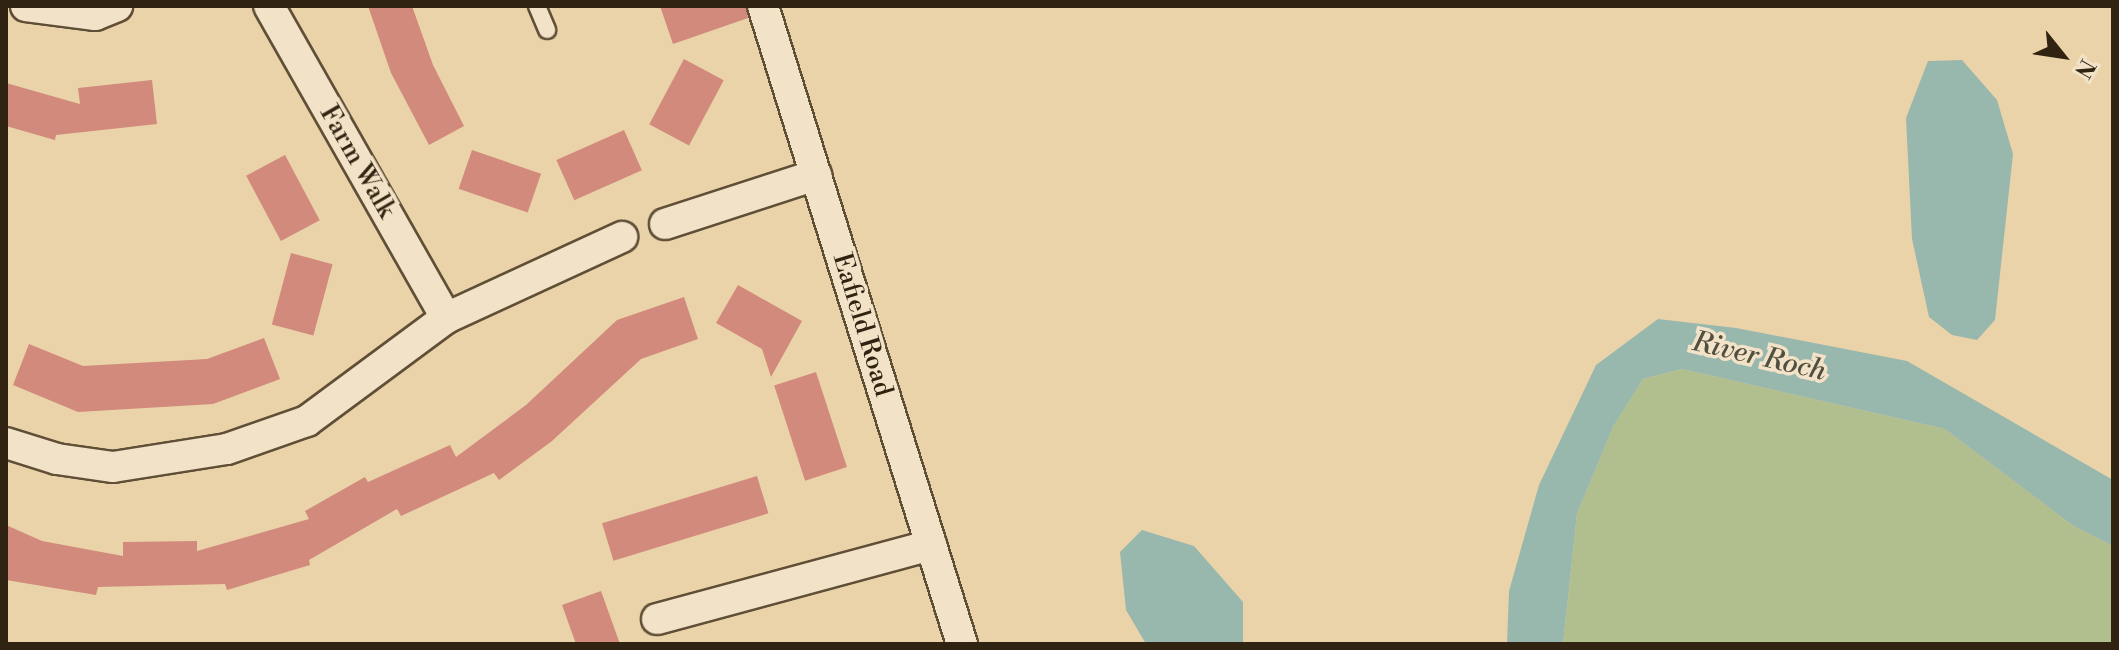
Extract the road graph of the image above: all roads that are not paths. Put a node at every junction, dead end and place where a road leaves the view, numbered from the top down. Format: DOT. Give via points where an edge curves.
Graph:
graph roads {
  1 [pos="26,6"];
  2 [pos="117,6"];
  3 [pos="269,6"];
  4 [pos="537,6"];
  5 [pos="763,6"];
  6 [pos="547,30"];
  7 [pos="816,175"];
  8 [pos="665,224"];
  9 [pos="622,237"];
  10 [pos="446,318"];
  11 [pos="6,443"];
  12 [pos="931,545"];
  13 [pos="657,619"];
  14 [pos="962,644"];
  1 -- 2 [label="street" via="95,15"];
  3 -- 10 [label="street, Farm Walk"];
  4 -- 6 [label="lane"];
  5 -- 7 [label="street, Eafield Road"];
  7 -- 8 [label="street"];
  7 -- 12 [label="street, Eafield Road"];
  9 -- 10 [label="street"];
  10 -- 11 [label="street" via="307,421 227,449 113,467"];
  12 -- 13 [label="street"];
  12 -- 14 [label="street, Eafield Road"];
}
